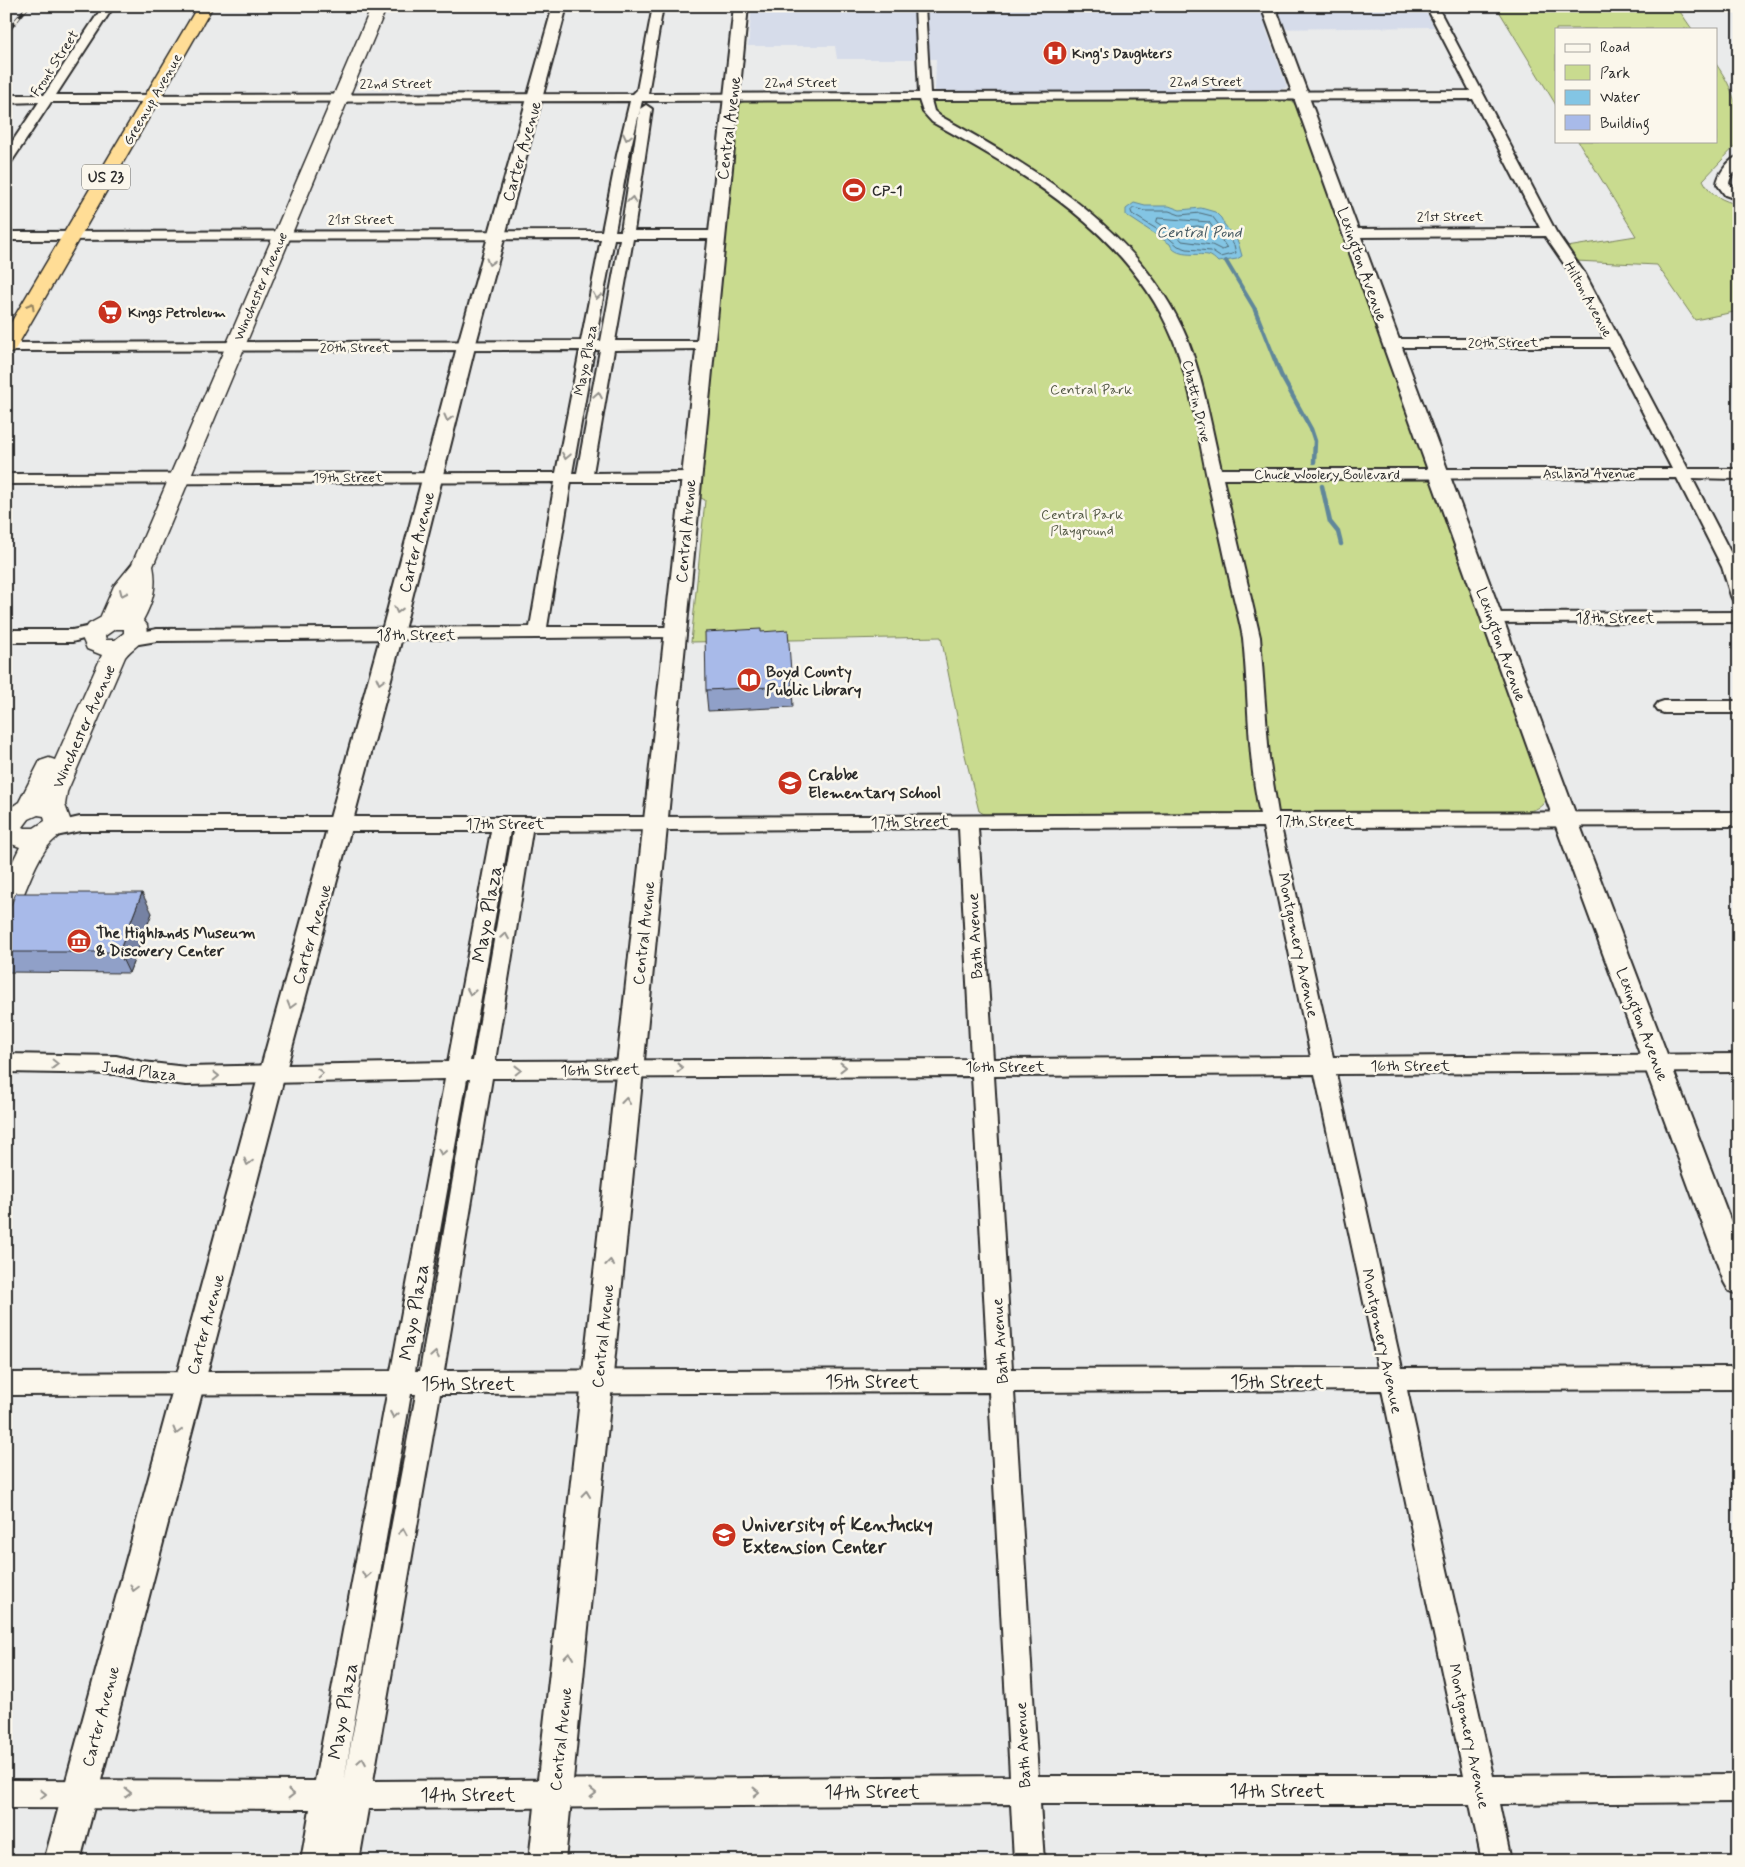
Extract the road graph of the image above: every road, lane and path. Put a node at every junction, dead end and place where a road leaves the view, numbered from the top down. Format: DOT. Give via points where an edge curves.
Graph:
graph roads {
  1 [pos="109,6"];
  2 [pos="194,6"];
  3 [pos="206,6"];
  4 [pos="380,6"];
  5 [pos="560,6"];
  6 [pos="658,6"];
  7 [pos="741,6"];
  8 [pos="920,6"];
  9 [pos="1268,6"];
  10 [pos="1431,6"];
  11 [pos="643,95"];
  12 [pos="1476,95"];
  13 [pos="925,96"];
  14 [pos="1300,96"];
  15 [pos="536,97"];
  16 [pos="731,97"];
  17 [pos="146,98"];
  18 [pos="341,98"];
  19 [pos="6,99"];
  20 [pos="48,99"];
  21 [pos="1739,160"];
  22 [pos="6,161"];
  23 [pos="1739,196"];
  24 [pos="1549,232"];
  25 [pos="1352,233"];
  26 [pos="497,235"];
  27 [pos="608,235"];
  28 [pos="627,235"];
  29 [pos="716,235"];
  30 [pos="6,236"];
  31 [pos="65,236"];
  32 [pos="282,236"];
  33 [pos="6,321"];
  34 [pos="1613,342"];
  35 [pos="1393,343"];
  36 [pos="704,345"];
  37 [pos="588,346"];
  38 [pos="607,346"];
  39 [pos="7,347"];
  40 [pos="234,347"];
  41 [pos="466,347"];
  42 [pos="1440,473"];
  43 [pos="1682,473"];
  44 [pos="1214,474"];
  45 [pos="1739,474"];
  46 [pos="433,477"];
  47 [pos="564,477"];
  48 [pos="584,477"];
  49 [pos="690,477"];
  50 [pos="177,478"];
  51 [pos="6,479"];
  52 [pos="1739,596"];
  53 [pos="1739,617"];
  54 [pos="1492,618"];
  55 [pos="676,632"];
  56 [pos="538,633"];
  57 [pos="392,634"];
  58 [pos="115,635"];
  59 [pos="6,636"];
  60 [pos="1739,706"];
  61 [pos="1664,707"];
  62 [pos="1565,818"];
  63 [pos="1739,819"];
  64 [pos="968,820"];
  65 [pos="1271,820"];
  66 [pos="33,823"];
  67 [pos="341,823"];
  68 [pos="513,823"];
  69 [pos="655,824"];
  70 [pos="6,864"];
  71 [pos="6,904"];
  72 [pos="6,1063"];
  73 [pos="1739,1063"];
  74 [pos="1658,1064"];
  75 [pos="1325,1065"];
  76 [pos="982,1066"];
  77 [pos="630,1068"];
  78 [pos="457,1070"];
  79 [pos="484,1070"];
  80 [pos="272,1074"];
  81 [pos="1733,1252"];
  82 [pos="1739,1282"];
  83 [pos="1739,1378"];
  84 [pos="1391,1380"];
  85 [pos="1002,1382"];
  86 [pos="430,1383"];
  87 [pos="597,1383"];
  88 [pos="6,1384"];
  89 [pos="189,1384"];
  90 [pos="400,1384"];
  91 [pos="1739,1788"];
  92 [pos="1025,1790"];
  93 [pos="1482,1790"];
  94 [pos="554,1793"];
  95 [pos="6,1794"];
  96 [pos="79,1794"];
  97 [pos="327,1795"];
  98 [pos="356,1795"];
  99 [pos="62,1861"];
  100 [pos="315,1861"];
  101 [pos="344,1861"];
  102 [pos="547,1861"];
  103 [pos="1029,1861"];
  104 [pos="1497,1861"];
  1 -- 20 [label="street, Front Street"];
  2 -- 17 [label="highway, Greenup Avenue / US 23"];
  3 -- 17 [label="highway, Greenup Avenue / US 23"];
  4 -- 18 [label="main road, Winchester Avenue"];
  5 -- 15 [label="street, Carter Avenue"];
  6 -- 11 [label="street, Mayo Plaza"];
  7 -- 16 [label="street, Central Avenue"];
  8 -- 13 [label="street"];
  9 -- 14 [label="street, Lexington Avenue"];
  10 -- 12 [label="street, Hilton Avenue"];
  11 -- 15 [label="street, 22nd Street"];
  11 -- 16 [label="street, 22nd Street"];
  11 -- 27 [label="street, Mayo Plaza, one-way" via="623,155"];
  28 -- 11 [label="street, Mayo Plaza, one-way"];
  12 -- 14 [label="street, 22nd Street"];
  12 -- 24 [label="street, Hilton Avenue"];
  13 -- 14 [label="street, 22nd Street"];
  13 -- 16 [label="street, 22nd Street"];
  13 -- 44 [label="street, Chattin Drive" via="926,108 932,115 1016,166 1068,203 1115,242 1148,280 1184,348"];
  14 -- 25 [label="street, Lexington Avenue"];
  15 -- 18 [label="street, 22nd Street"];
  15 -- 26 [label="street, Carter Avenue"];
  16 -- 29 [label="street, Central Avenue"];
  17 -- 18 [label="street, 22nd Street"];
  17 -- 20 [label="street, 22nd Street"];
  17 -- 31 [label="highway, Greenup Avenue / US 23"];
  18 -- 32 [label="main road, Winchester Avenue"];
  19 -- 20 [label="street, 22nd Street"];
  20 -- 22 [label="street, Front Street"];
  21 -- 23 [label="street" via="1723,184"];
  24 -- 25 [label="street, 21st Street"];
  24 -- 34 [label="street, Hilton Avenue" via="1578,274"];
  25 -- 35 [label="street, Lexington Avenue"];
  26 -- 27 [label="street, 21st Street"];
  26 -- 32 [label="street, 21st Street"];
  26 -- 41 [label="street, Carter Avenue, one-way"];
  27 -- 28 [label="street, 21st Street"];
  27 -- 37 [label="street, Mayo Plaza, one-way"];
  28 -- 29 [label="street, 21st Street"];
  28 -- 38 [label="street, Mayo Plaza"];
  29 -- 36 [label="street, Central Avenue"];
  30 -- 31 [label="street, 21st Street"];
  31 -- 32 [label="street, 21st Street"];
  31 -- 33 [label="highway, Greenup Avenue / US 23"];
  39 -- 31 [label="highway, Greenup Avenue / US 23, one-way"];
  32 -- 40 [label="main road, Winchester Avenue"];
  34 -- 35 [label="street, 20th Street"];
  34 -- 43 [label="street, Hilton Avenue"];
  35 -- 42 [label="street, Lexington Avenue"];
  36 -- 38 [label="street, 20th Street"];
  36 -- 49 [label="street, Central Avenue"];
  37 -- 38 [label="street, 20th Street"];
  37 -- 41 [label="street, 20th Street"];
  37 -- 47 [label="street, Mayo Plaza, one-way"];
  48 -- 38 [label="street, Mayo Plaza, one-way"];
  39 -- 40 [label="street, 20th Street"];
  40 -- 41 [label="street, 20th Street"];
  40 -- 50 [label="main road, Winchester Avenue"];
  41 -- 46 [label="street, Carter Avenue, one-way"];
  42 -- 43 [label="street, Ashland Avenue"];
  42 -- 44 [label="street, Chuck Woolery Boulevard"];
  42 -- 54 [label="street, Lexington Avenue"];
  43 -- 45 [label="street, Ashland Avenue"];
  43 -- 52 [label="street, Hilton Avenue" via="1730,567"];
  44 -- 65 [label="street, Chattin Drive" via="1251,637 1260,758"];
  46 -- 47 [label="street, 19th Street"];
  46 -- 50 [label="street, 19th Street"];
  46 -- 57 [label="street, Carter Avenue, one-way"];
  47 -- 48 [label="street, 19th Street"];
  47 -- 56 [label="street, Mayo Plaza"];
  48 -- 49 [label="street, 19th Street"];
  49 -- 55 [label="street, Central Avenue"];
  50 -- 51 [label="street, 19th Street"];
  50 -- 58 [label="main road, Winchester Avenue" via="142,566 145,586 138,607"];
  53 -- 54 [label="street, 18th Street"];
  54 -- 62 [label="street, Lexington Avenue"];
  55 -- 56 [label="street, 18th Street"];
  55 -- 69 [label="street, Central Avenue"];
  56 -- 57 [label="street, 18th Street"];
  57 -- 58 [label="street, 18th Street"];
  57 -- 67 [label="street, Carter Avenue, one-way"];
  58 -- 59 [label="street, 18th Street"];
  58 -- 66 [label="main road, Winchester Avenue" via="40,785"];
  60 -- 61 [label="street"];
  62 -- 63 [label="street, 17th Street"];
  62 -- 65 [label="street, 17th Street"];
  62 -- 74 [label="street, Lexington Avenue"];
  64 -- 65 [label="street, 17th Street"];
  64 -- 69 [label="street, 17th Street"];
  64 -- 76 [label="street, Bath Avenue"];
  65 -- 75 [label="street, Montgomery Avenue"];
  66 -- 67 [label="street, 17th Street" via="187,826"];
  66 -- 70 [label="main road, Winchester Avenue"];
  66 -- 71 [label="main road, Winchester Avenue" via="32,848"];
  67 -- 68 [label="street, 17th Street"];
  67 -- 80 [label="street, Carter Avenue, one-way"];
  68 -- 69 [label="street, 17th Street"];
  68 -- 78 [label="street, Mayo Plaza, one-way"];
  79 -- 68 [label="street, Mayo Plaza, one-way"];
  69 -- 77 [label="street, Central Avenue"];
  72 -- 80 [label="street, Judd Plaza, one-way" via="116,1065 186,1076"];
  73 -- 74 [label="street, 16th Street"];
  74 -- 75 [label="street, 16th Street"];
  74 -- 81 [label="street, Lexington Avenue"];
  75 -- 76 [label="street, 16th Street"];
  75 -- 84 [label="street, Montgomery Avenue"];
  77 -- 76 [label="street, 16th Street, one-way"];
  76 -- 85 [label="street, Bath Avenue"];
  79 -- 77 [label="street, 16th Street, one-way"];
  87 -- 77 [label="street, Central Avenue, one-way"];
  78 -- 79 [label="street, 16th Street"];
  80 -- 78 [label="street, 16th Street, one-way"];
  78 -- 90 [label="street, Mayo Plaza, one-way"];
  86 -- 79 [label="street, Mayo Plaza, one-way"];
  80 -- 89 [label="street, Carter Avenue, one-way"];
  81 -- 82 [label="street, Lexington Avenue"];
  83 -- 84 [label="street, 15th Street"];
  84 -- 85 [label="street, 15th Street"];
  84 -- 93 [label="street, Montgomery Avenue"];
  85 -- 87 [label="street, 15th Street"];
  85 -- 92 [label="street, Bath Avenue"];
  86 -- 87 [label="street, 15th Street"];
  86 -- 90 [label="street, 15th Street"];
  98 -- 86 [label="street, Mayo Plaza, one-way"];
  94 -- 87 [label="street, Central Avenue, one-way"];
  88 -- 89 [label="street, 15th Street"];
  89 -- 90 [label="street, 15th Street"];
  89 -- 96 [label="street, Carter Avenue, one-way"];
  90 -- 97 [label="street, Mayo Plaza, one-way"];
  91 -- 93 [label="street, 14th Street"];
  92 -- 93 [label="street, 14th Street"];
  94 -- 92 [label="street, 14th Street, one-way"];
  92 -- 103 [label="street, Bath Avenue"];
  93 -- 104 [label="street, Montgomery Avenue"];
  94 -- 98 [label="street, 14th Street"];
  94 -- 102 [label="street, Central Avenue"];
  95 -- 96 [label="street, 14th Street, one-way"];
  96 -- 97 [label="street, 14th Street, one-way"];
  96 -- 99 [label="street, Carter Avenue"];
  97 -- 98 [label="street, 14th Street"];
  97 -- 100 [label="street, Mayo Plaza"];
  98 -- 101 [label="street, Mayo Plaza"];
}
